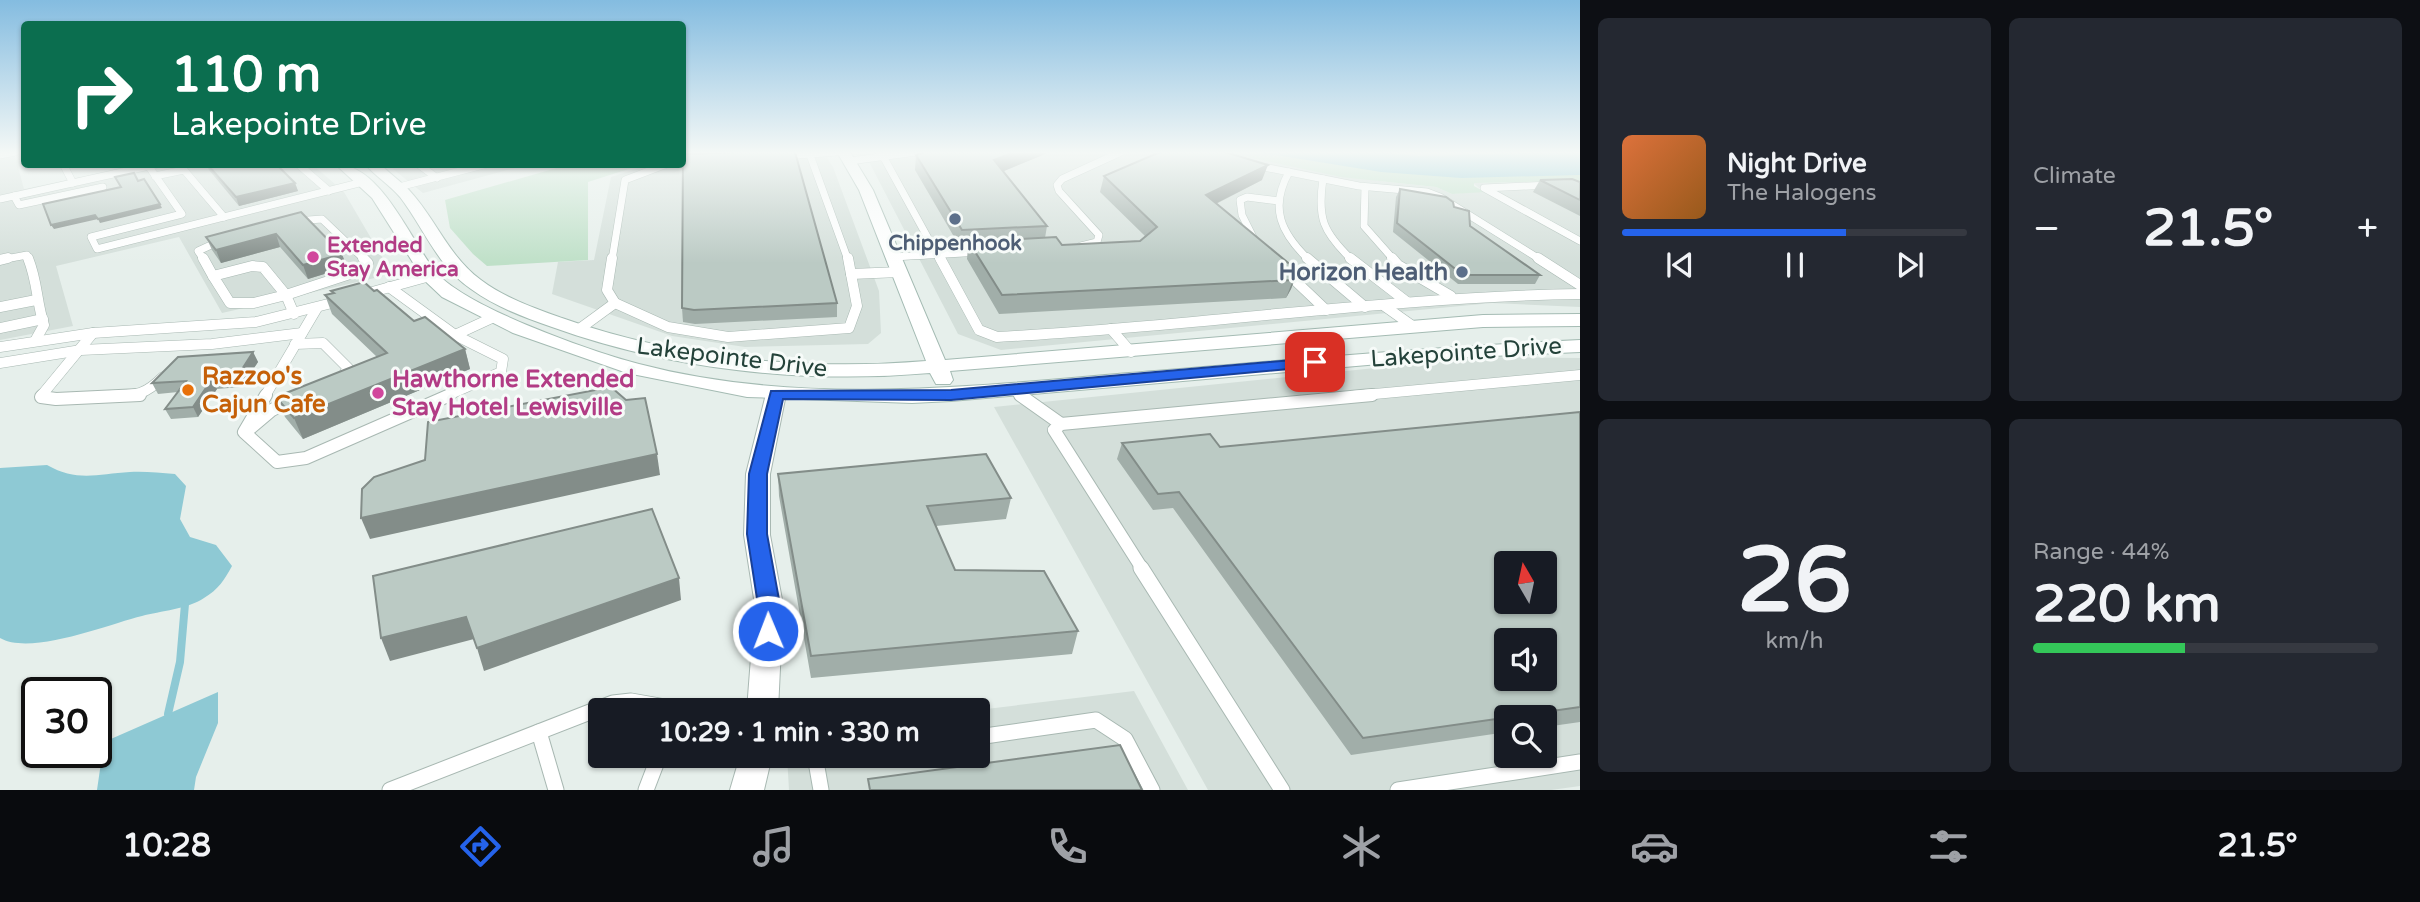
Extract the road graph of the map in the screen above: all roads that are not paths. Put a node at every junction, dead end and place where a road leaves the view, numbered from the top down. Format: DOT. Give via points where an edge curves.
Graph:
graph roads {
  1 [pos="46,189"];
  2 [pos="94,189"];
  3 [pos="165,189"];
  4 [pos="200,189"];
  5 [pos="327,189"];
  6 [pos="337,189"];
  7 [pos="371,189"];
  8 [pos="400,189"];
  9 [pos="621,189"];
  10 [pos="822,189"];
  11 [pos="865,189"];
  12 [pos="901,189"];
  13 [pos="1058,189"];
  14 [pos="1281,189"];
  15 [pos="1321,189"];
  16 [pos="1364,189"];
  17 [pos="1388,189"];
  18 [pos="1486,189"];
  19 [pos="329,191"];
  20 [pos="14,196"];
  21 [pos="0,199"];
  22 [pos="1279,201"];
  23 [pos="224,217"];
  24 [pos="284,224"];
  25 [pos="234,237"];
  26 [pos="1580,241"];
  27 [pos="1066,247"];
  28 [pos="1264,251"];
  29 [pos="988,252"];
  30 [pos="936,254"];
  31 [pos="0,260"];
  32 [pos="897,265"];
  33 [pos="454,267"];
  34 [pos="1282,268"];
  35 [pos="851,274"];
  36 [pos="213,276"];
  37 [pos="430,276"];
  38 [pos="1580,285"];
  39 [pos="389,287"];
  40 [pos="1580,294"];
  41 [pos="286,295"];
  42 [pos="1451,296"];
  43 [pos="36,300"];
  44 [pos="1407,302"];
  45 [pos="615,303"];
  46 [pos="1383,305"];
  47 [pos="0,307"];
  48 [pos="1365,307"];
  49 [pos="317,308"];
  50 [pos="1326,310"];
  51 [pos="294,314"];
  52 [pos="494,317"];
  53 [pos="43,319"];
  54 [pos="1580,320"];
  55 [pos="1414,327"];
  56 [pos="0,328"];
  57 [pos="1111,329"];
  58 [pos="578,330"];
  59 [pos="93,333"];
  60 [pos="302,333"];
  61 [pos="455,335"];
  62 [pos="35,341"];
  63 [pos="195,344"];
  64 [pos="295,344"];
  65 [pos="1580,346"];
  66 [pos="0,347"];
  67 [pos="81,350"];
  68 [pos="1131,352"];
  69 [pos="1448,352"];
  70 [pos="186,354"];
  71 [pos="0,363"];
  72 [pos="995,363"];
  73 [pos="937,368"];
  74 [pos="167,372"];
  75 [pos="1580,376"];
  76 [pos="328,386"];
  77 [pos="1014,390"];
  78 [pos="776,394"];
  79 [pos="305,395"];
  80 [pos="951,395"];
  81 [pos="1061,424"];
  82 [pos="244,432"];
  83 [pos="763,698"];
  84 [pos="588,713"];
  85 [pos="539,732"];
  86 [pos="990,735"];
  87 [pos="1580,762"];
  88 [pos="654,768"];
  89 [pos="753,768"];
  90 [pos="817,768"];
  91 [pos="390,790"];
  92 [pos="556,790"];
  93 [pos="646,790"];
  94 [pos="747,790"];
  95 [pos="821,790"];
  96 [pos="1152,790"];
  97 [pos="1282,790"];
  98 [pos="1398,790"];
  1 -- 20 [label="lane"];
  2 -- 20 [label="lane" via="19,205"];
  3 -- 23 [label="lane" via="182,215 91,237 97,249"];
  4 -- 23 [label="lane"];
  5 -- 19 [label="lane"];
  6 -- 19 [label="lane"];
  7 -- 37 [label="main road, Lakepointe Drive"];
  8 -- 33 [label="main road, Lakepointe Drive"];
  9 -- 45 [label="lane" via="607,290"];
  10 -- 35 [label="lane"];
  11 -- 32 [label="main road"];
  12 -- 30 [label="lane"];
  13 -- 27 [label="lane" via="1099,235 1097,242 1089,245"];
  14 -- 22 [label="lane"];
  15 -- 44 [label="lane" via="1318,210 1338,247 1370,277"];
  16 -- 42 [label="lane" via="1364,226 1398,265"];
  17 -- 38 [label="lane" via="1440,197"];
  18 -- 26 [label="lane"];
  19 -- 23 [label="lane"];
  20 -- 21 [label="lane"];
  22 -- 28 [label="lane" via="1240,200 1242,215"];
  22 -- 48 [label="lane" via="1279,215 1295,248"];
  24 -- 41 [label="lane" via="322,219 368,263 359,271"];
  25 -- 36 [label="lane" via="198,251"];
  29 -- 30 [label="lane"];
  30 -- 32 [label="lane"];
  30 -- 57 [label="lane" via="979,330 997,337"];
  31 -- 43 [label="lane" via="27,255 38,284"];
  32 -- 35 [label="lane"];
  32 -- 73 [label="main road"];
  33 -- 37 [label="main road"];
  33 -- 58 [label="main road, Lakepointe Drive" via="511,306"];
  34 -- 50 [label="lane"];
  35 -- 45 [label="lane" via="856,316 849,328 822,332 705,335 668,327"];
  36 -- 41 [label="lane" via="263,267"];
  36 -- 41 [label="lane" via="230,303"];
  37 -- 39 [label="lane"];
  37 -- 52 [label="main road, Lakepointe Drive" via="448,293"];
  39 -- 49 [label="lane"];
  39 -- 61 [label="lane"];
  40 -- 42 [label="lane"];
  41 -- 51 [label="lane"];
  42 -- 44 [label="lane"];
  43 -- 47 [label="lane"];
  43 -- 53 [label="lane"];
  44 -- 46 [label="lane"];
  45 -- 58 [label="lane"];
  46 -- 48 [label="lane"];
  46 -- 55 [label="lane"];
  48 -- 50 [label="lane"];
  49 -- 51 [label="lane"];
  49 -- 60 [label="lane"];
  50 -- 57 [label="lane"];
  51 -- 59 [label="lane" via="256,322"];
  52 -- 61 [label="lane"];
  52 -- 78 [label="main road, Lakepointe Drive" via="634,369"];
  53 -- 56 [label="lane"];
  53 -- 62 [label="lane"];
  54 -- 55 [label="main road, Lakepointe Drive"];
  55 -- 68 [label="main road, Lakepointe Drive"];
  55 -- 69 [label="main road"];
  57 -- 68 [label="lane"];
  58 -- 73 [label="main road, Lakepointe Drive" via="655,350 749,365 870,372"];
  59 -- 62 [label="lane"];
  59 -- 67 [label="lane"];
  60 -- 63 [label="lane"];
  60 -- 64 [label="lane"];
  61 -- 82 [label="lane" via="503,359 501,372 306,458 276,462"];
  62 -- 66 [label="lane"];
  63 -- 67 [label="lane"];
  63 -- 70 [label="lane"];
  64 -- 76 [label="lane" via="323,343 348,368 340,381"];
  64 -- 82 [label="lane"];
  65 -- 69 [label="main road, Lakepointe Drive"];
  67 -- 71 [label="lane"];
  67 -- 74 [label="lane" via="41,397 139,395"];
  68 -- 72 [label="main road, Lakepointe Drive"];
  69 -- 77 [label="main road, Lakepointe Drive"];
  72 -- 73 [label="main road, Lakepointe Drive"];
  72 -- 77 [label="main road"];
  73 -- 80 [label="main road"];
  75 -- 81 [label="lane"];
  77 -- 80 [label="main road, Lakepointe Drive"];
  77 -- 81 [label="lane"];
  78 -- 80 [label="main road, Lakepointe Drive"];
  78 -- 83 [label="main road" via="758,474 757,534 769,605"];
  79 -- 82 [label="lane" via="272,410"];
  81 -- 97 [label="lane" via="1054,430 1063,446"];
  84 -- 85 [label="lane"];
  85 -- 91 [label="lane"];
  85 -- 92 [label="lane"];
  86 -- 96 [label="lane" via="1096,720 1124,736"];
  87 -- 98 [label="lane"];
  88 -- 93 [label="lane"];
  89 -- 94 [label="main road"];
  90 -- 95 [label="lane"];
}
